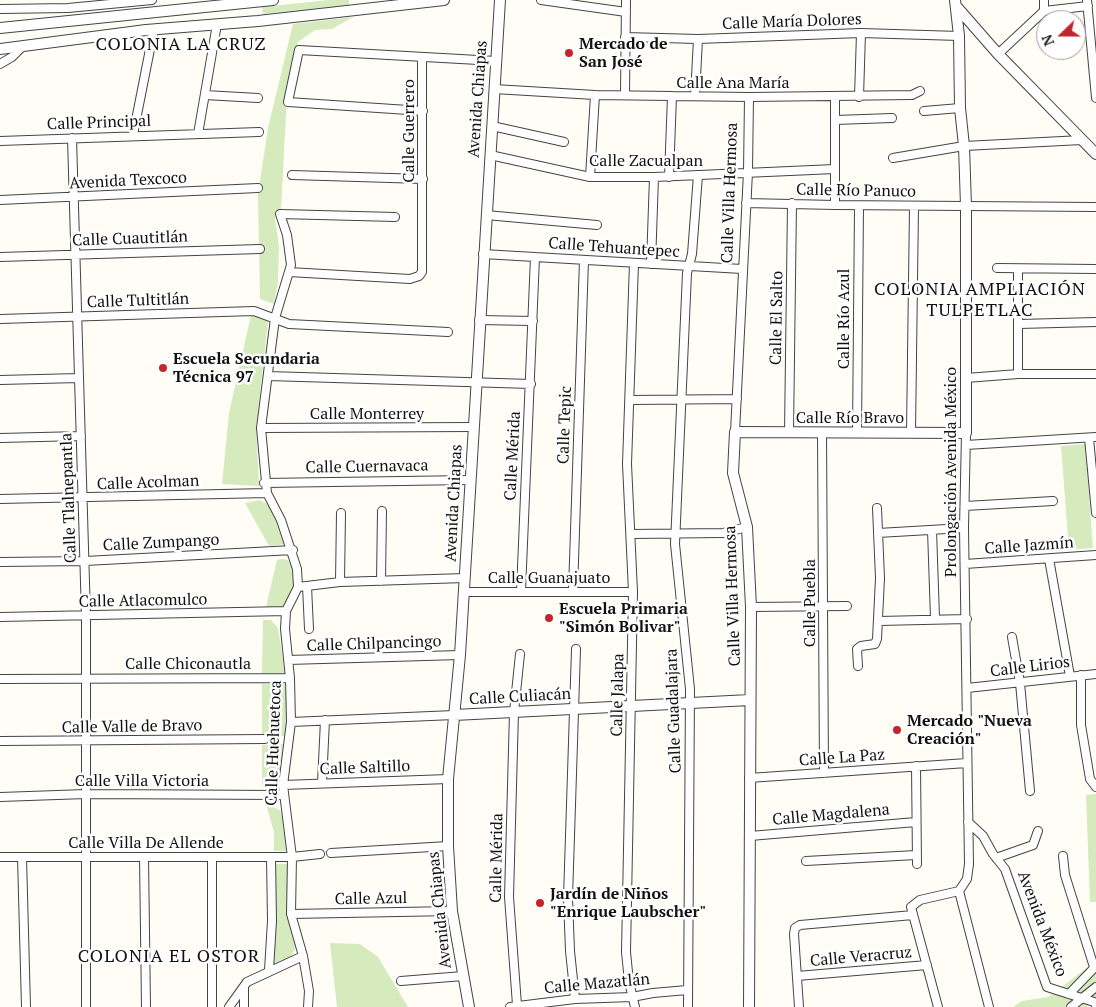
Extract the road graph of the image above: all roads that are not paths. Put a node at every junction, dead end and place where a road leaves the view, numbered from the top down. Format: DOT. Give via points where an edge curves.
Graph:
graph roads {
  1 [pos="152,0"];
  2 [pos="273,0"];
  3 [pos="444,0"];
  4 [pos="500,0"];
  5 [pos="541,0"];
  6 [pos="626,0"];
  7 [pos="955,3"];
  8 [pos="1088,3"];
  9 [pos="0,9"];
  10 [pos="1050,10"];
  11 [pos="626,12"];
  12 [pos="1036,18"];
  13 [pos="217,24"];
  14 [pos="0,28"];
  15 [pos="154,29"];
  16 [pos="861,33"];
  17 [pos="959,36"];
  18 [pos="625,38"];
  19 [pos="698,38"];
  20 [pos="22,47"];
  21 [pos="0,49"];
  22 [pos="998,54"];
  23 [pos="422,58"];
  24 [pos="496,61"];
  25 [pos="0,64"];
  26 [pos="494,90"];
  27 [pos="920,91"];
  28 [pos="595,94"];
  29 [pos="205,95"];
  30 [pos="625,95"];
  31 [pos="672,96"];
  32 [pos="695,96"];
  33 [pos="749,97"];
  34 [pos="835,97"];
  35 [pos="859,97"];
  36 [pos="258,98"];
  37 [pos="1096,98"];
  38 [pos="960,108"];
  39 [pos="423,111"];
  40 [pos="924,111"];
  41 [pos="892,118"];
  42 [pos="835,120"];
  43 [pos="492,126"];
  44 [pos="259,132"];
  45 [pos="198,134"];
  46 [pos="133,135"];
  47 [pos="72,138"];
  48 [pos="1082,140"];
  49 [pos="0,141"];
  50 [pos="564,142"];
  51 [pos="964,146"];
  52 [pos="1096,154"];
  53 [pos="490,155"];
  54 [pos="893,158"];
  55 [pos="835,170"];
  56 [pos="748,172"];
  57 [pos="292,175"];
  58 [pos="698,175"];
  59 [pos="590,177"];
  60 [pos="669,177"];
  61 [pos="654,178"];
  62 [pos="423,179"];
  63 [pos="258,188"];
  64 [pos="74,198"];
  65 [pos="0,200"];
  66 [pos="746,202"];
  67 [pos="792,203"];
  68 [pos="835,205"];
  69 [pos="859,206"];
  70 [pos="914,206"];
  71 [pos="966,206"];
  72 [pos="1096,207"];
  73 [pos="486,215"];
  74 [pos="394,218"];
  75 [pos="597,225"];
  76 [pos="260,249"];
  77 [pos="76,254"];
  78 [pos="483,254"];
  79 [pos="0,257"];
  80 [pos="535,257"];
  81 [pos="584,260"];
  82 [pos="634,263"];
  83 [pos="651,264"];
  84 [pos="689,266"];
  85 [pos="997,268"];
  86 [pos="1018,269"];
  87 [pos="1096,269"];
  88 [pos="742,270"];
  89 [pos="289,272"];
  90 [pos="77,317"];
  91 [pos="275,318"];
  92 [pos="0,319"];
  93 [pos="480,320"];
  94 [pos="534,321"];
  95 [pos="1096,322"];
  96 [pos="1019,324"];
  97 [pos="448,332"];
  98 [pos="1018,374"];
  99 [pos="1096,374"];
  100 [pos="268,376"];
  101 [pos="79,378"];
  102 [pos="966,378"];
  103 [pos="0,380"];
  104 [pos="476,381"];
  105 [pos="530,384"];
  106 [pos="630,400"];
  107 [pos="737,400"];
  108 [pos="682,401"];
  109 [pos="473,427"];
  110 [pos="260,428"];
  111 [pos="735,432"];
  112 [pos="789,433"];
  113 [pos="822,433"];
  114 [pos="857,433"];
  115 [pos="911,433"];
  116 [pos="966,433"];
  117 [pos="81,436"];
  118 [pos="1092,437"];
  119 [pos="0,438"];
  120 [pos="966,445"];
  121 [pos="470,480"];
  122 [pos="264,482"];
  123 [pos="267,493"];
  124 [pos="83,498"];
  125 [pos="0,499"];
  126 [pos="1053,500"];
  127 [pos="965,506"];
  128 [pos="876,508"];
  129 [pos="382,511"];
  130 [pos="1096,512"];
  131 [pos="341,513"];
  132 [pos="747,527"];
  133 [pos="961,529"];
  134 [pos="932,530"];
  135 [pos="675,533"];
  136 [pos="878,533"];
  137 [pos="631,534"];
  138 [pos="293,550"];
  139 [pos="1096,555"];
  140 [pos="1049,558"];
  141 [pos="85,561"];
  142 [pos="0,562"];
  143 [pos="964,564"];
  144 [pos="465,578"];
  145 [pos="381,581"];
  146 [pos="340,582"];
  147 [pos="307,586"];
  148 [pos="298,587"];
  149 [pos="521,591"];
  150 [pos="464,592"];
  151 [pos="574,592"];
  152 [pos="634,592"];
  153 [pos="751,606"];
  154 [pos="846,606"];
  155 [pos="824,607"];
  156 [pos="286,611"];
  157 [pos="86,616"];
  158 [pos="0,618"];
  159 [pos="935,618"];
  160 [pos="966,619"];
  161 [pos="879,621"];
  162 [pos="309,629"];
  163 [pos="1012,637"];
  164 [pos="576,649"];
  165 [pos="520,654"];
  166 [pos="460,655"];
  167 [pos="288,660"];
  168 [pos="858,666"];
  169 [pos="1096,674"];
  170 [pos="1081,675"];
  171 [pos="1070,676"];
  172 [pos="86,677"];
  173 [pos="290,678"];
  174 [pos="0,679"];
  175 [pos="1020,683"];
  176 [pos="967,688"];
  177 [pos="750,700"];
  178 [pos="691,704"];
  179 [pos="632,707"];
  180 [pos="573,710"];
  181 [pos="514,712"];
  182 [pos="454,715"];
  183 [pos="325,720"];
  184 [pos="290,722"];
  185 [pos="265,739"];
  186 [pos="0,741"];
  187 [pos="86,741"];
  188 [pos="967,763"];
  189 [pos="916,766"];
  190 [pos="824,773"];
  191 [pos="750,778"];
  192 [pos="448,779"];
  193 [pos="322,783"];
  194 [pos="283,785"];
  195 [pos="1095,786"];
  196 [pos="1030,792"];
  197 [pos="86,794"];
  198 [pos="284,795"];
  199 [pos="0,797"];
  200 [pos="916,822"];
  201 [pos="968,822"];
  202 [pos="1038,831"];
  203 [pos="750,836"];
  204 [pos="448,846"];
  205 [pos="331,853"];
  206 [pos="320,854"];
  207 [pos="916,855"];
  208 [pos="1063,856"];
  209 [pos="0,857"];
  210 [pos="22,857"];
  211 [pos="144,857"];
  212 [pos="212,857"];
  213 [pos="271,857"];
  214 [pos="292,857"];
  215 [pos="86,858"];
  216 [pos="996,858"];
  217 [pos="806,861"];
  218 [pos="917,864"];
  219 [pos="960,891"];
  220 [pos="452,911"];
  221 [pos="291,914"];
  222 [pos="913,915"];
  223 [pos="303,956"];
  224 [pos="927,966"];
  225 [pos="1095,967"];
  226 [pos="269,970"];
  227 [pos="463,976"];
  228 [pos="797,976"];
  229 [pos="401,981"];
  230 [pos="244,987"];
  231 [pos="1096,987"];
  232 [pos="687,990"];
  233 [pos="1069,994"];
  234 [pos="632,997"];
  235 [pos="1081,997"];
  236 [pos="575,1000"];
  237 [pos="1096,1004"];
  238 [pos="514,1006"];
  239 [pos="26,1007"];
  240 [pos="86,1007"];
  241 [pos="146,1007"];
  242 [pos="212,1007"];
  243 [pos="230,1007"];
  244 [pos="242,1007"];
  245 [pos="308,1007"];
  246 [pos="469,1007"];
  247 [pos="635,1007"];
  248 [pos="688,1007"];
  249 [pos="749,1007"];
  250 [pos="799,1007"];
  251 [pos="938,1007"];
  252 [pos="989,1007"];
  253 [pos="1071,1007"];
  1 -- 9 [label="street" via="68,8"];
  2 -- 14 [label="street"];
  3 -- 13 [label="street"];
  4 -- 24 [label="street, Avenida Chiapas"];
  5 -- 11 [label="street"];
  6 -- 11 [label="street"];
  7 -- 17 [label="street, Prolongación Avenida México"];
  7 -- 22 [label="street"];
  8 -- 10 [label="street"];
  8 -- 37 [label="street"];
  11 -- 18 [label="street"];
  12 -- 22 [label="street"];
  13 -- 15 [label="street"];
  13 -- 29 [label="street"];
  15 -- 20 [label="street"];
  15 -- 46 [label="street"];
  16 -- 17 [label="street, Calle María Dolores"];
  16 -- 19 [label="street, Calle María Dolores"];
  16 -- 35 [label="street"];
  17 -- 38 [label="street, Prolongación Avenida México"];
  18 -- 19 [label="street, Calle María Dolores"];
  18 -- 30 [label="street"];
  19 -- 32 [label="street"];
  20 -- 21 [label="street"];
  20 -- 25 [label="street" via="12,58"];
  22 -- 48 [label="street"];
  23 -- 24 [label="street, Calle Guerrero"];
  23 -- 39 [label="street, Calle Guerrero"];
  23 -- 39 [label="street" via="299,50 288,102"];
  24 -- 26 [label="street, Avenida Chiapas"];
  26 -- 28 [label="street, Calle Ana María"];
  26 -- 43 [label="street, Avenida Chiapas"];
  27 -- 35 [label="street, Calle Ana María" via="912,95"];
  28 -- 30 [label="street, Calle Ana María"];
  28 -- 59 [label="street"];
  29 -- 36 [label="street"];
  29 -- 45 [label="street"];
  30 -- 31 [label="street, Calle Ana María"];
  31 -- 32 [label="street, Calle Ana María"];
  31 -- 60 [label="street"];
  32 -- 33 [label="street, Calle Ana María"];
  33 -- 34 [label="street, Calle Ana María"];
  33 -- 56 [label="street, Calle Villa Hermosa"];
  34 -- 35 [label="street, Calle Ana María"];
  34 -- 42 [label="street"];
  38 -- 40 [label="street"];
  38 -- 51 [label="street, Prolongación Avenida México"];
  39 -- 62 [label="street, Calle Guerrero"];
  41 -- 42 [label="street"];
  42 -- 55 [label="street"];
  43 -- 50 [label="street"];
  43 -- 53 [label="street, Avenida Chiapas"];
  44 -- 45 [label="street, Calle Principal"];
  45 -- 46 [label="street, Calle Principal"];
  46 -- 47 [label="street, Calle Principal"];
  47 -- 49 [label="street, Calle Principal"];
  47 -- 64 [label="street, Calle Tlalnepantla"];
  48 -- 51 [label="street"];
  48 -- 52 [label="street"];
  51 -- 54 [label="street"];
  51 -- 71 [label="street, Prolongación Avenida México"];
  53 -- 59 [label="street, Calle Zacualpan"];
  53 -- 73 [label="street, Avenida Chiapas"];
  55 -- 56 [label="street, Calle Zacualpan"];
  55 -- 68 [label="street"];
  56 -- 58 [label="street, Calle Zacualpan"];
  56 -- 66 [label="street, Calle Villa Hermosa"];
  57 -- 62 [label="street"];
  58 -- 60 [label="street, Calle Zacualpan"];
  58 -- 84 [label="street, Calle Guadalajara"];
  59 -- 61 [label="street, Calle Zacualpan"];
  60 -- 61 [label="street, Calle Zacualpan"];
  61 -- 83 [label="street"];
  62 -- 89 [label="street, Calle Guerrero" via="423,265 419,276 410,279"];
  63 -- 64 [label="street, Avenida Texcoco"];
  64 -- 65 [label="street, Avenida Texcoco"];
  64 -- 77 [label="street, Calle Tlalnepantla"];
  66 -- 67 [label="street, Calle Río Panuco"];
  66 -- 88 [label="street, Calle Villa Hermosa"];
  67 -- 68 [label="street, Calle Río Panuco"];
  67 -- 112 [label="street, Calle El Salto"];
  68 -- 69 [label="street, Calle Río Panuco"];
  69 -- 70 [label="street, Calle Río Panuco"];
  69 -- 114 [label="street, Calle Río Azul"];
  70 -- 71 [label="street, Calle Río Panuco"];
  70 -- 115 [label="street"];
  71 -- 72 [label="street, Calle Río Panuco"];
  71 -- 102 [label="street, Prolongación Avenida México"];
  73 -- 75 [label="street"];
  73 -- 78 [label="street, Avenida Chiapas"];
  74 -- 89 [label="street" via="280,214 288,235"];
  76 -- 77 [label="street, Calle Cuautitlán"];
  77 -- 79 [label="street, Calle Cuautitlán"];
  77 -- 90 [label="street, Calle Tlalnepantla"];
  78 -- 80 [label="street, Calle Tehuantepec"];
  78 -- 93 [label="street, Avenida Chiapas"];
  80 -- 81 [label="street, Calle Tehuantepec"];
  80 -- 94 [label="street, Calle Mérida"];
  81 -- 82 [label="street, Calle Tehuantepec"];
  81 -- 151 [label="street, Calle Tepic"];
  82 -- 83 [label="street, Calle Tehuantepec"];
  82 -- 106 [label="street, Calle Jalapa"];
  83 -- 84 [label="street, Calle Tehuantepec"];
  84 -- 88 [label="street, Calle Tehuantepec"];
  84 -- 108 [label="street, Calle Guadalajara"];
  85 -- 86 [label="street"];
  86 -- 87 [label="street"];
  86 -- 96 [label="street"];
  88 -- 107 [label="street, Calle Villa Hermosa"];
  89 -- 91 [label="street"];
  90 -- 91 [label="street, Calle Tultitlán" via="254,311"];
  90 -- 92 [label="street, Calle Tultitlán"];
  90 -- 101 [label="street, Calle Tlalnepantla"];
  91 -- 97 [label="street, Calle Tultitlán" via="289,324"];
  91 -- 100 [label="street"];
  93 -- 94 [label="street"];
  93 -- 104 [label="street, Avenida Chiapas"];
  94 -- 105 [label="street, Calle Mérida"];
  95 -- 96 [label="street"];
  96 -- 98 [label="street"];
  98 -- 99 [label="street"];
  98 -- 102 [label="street"];
  100 -- 104 [label="street"];
  100 -- 110 [label="street"];
  101 -- 103 [label="street"];
  101 -- 117 [label="street, Calle Tlalnepantla"];
  102 -- 116 [label="street, Prolongación Avenida México"];
  104 -- 105 [label="street"];
  104 -- 109 [label="street, Avenida Chiapas"];
  105 -- 149 [label="street, Calle Mérida"];
  106 -- 108 [label="street"];
  106 -- 137 [label="street, Calle Jalapa" via="627,464"];
  107 -- 108 [label="street"];
  107 -- 111 [label="street, Calle Villa Hermosa"];
  108 -- 135 [label="street, Calle Guadalajara"];
  109 -- 110 [label="street, Calle Monterrey"];
  109 -- 121 [label="street, Avenida Chiapas"];
  110 -- 122 [label="street"];
  111 -- 112 [label="street, Calle Río Bravo"];
  111 -- 132 [label="street, Calle Villa Hermosa" via="733,473"];
  112 -- 113 [label="street, Calle Río Bravo"];
  113 -- 114 [label="street, Calle Río Bravo"];
  113 -- 155 [label="street, Calle Puebla"];
  114 -- 115 [label="street, Calle Río Bravo"];
  115 -- 116 [label="street, Calle Río Bravo"];
  116 -- 120 [label="street, Prolongación Avenida México"];
  117 -- 119 [label="street"];
  117 -- 124 [label="street, Calle Tlalnepantla"];
  118 -- 120 [label="street"];
  118 -- 130 [label="street"];
  120 -- 127 [label="street, Prolongación Avenida México"];
  121 -- 122 [label="street, Calle Cuernavaca"];
  121 -- 144 [label="street, Avenida Chiapas"];
  122 -- 123 [label="street"];
  123 -- 124 [label="street, Calle Acolman"];
  123 -- 138 [label="street"];
  124 -- 125 [label="street, Calle Acolman"];
  124 -- 141 [label="street, Calle Tlalnepantla"];
  126 -- 127 [label="street"];
  127 -- 133 [label="street, Prolongación Avenida México"];
  128 -- 136 [label="street"];
  129 -- 145 [label="street"];
  131 -- 146 [label="street"];
  132 -- 135 [label="street" via="730,533"];
  132 -- 153 [label="street, Calle Villa Hermosa"];
  133 -- 134 [label="street"];
  133 -- 143 [label="street, Prolongación Avenida México"];
  134 -- 136 [label="street"];
  134 -- 159 [label="street"];
  135 -- 137 [label="street"];
  135 -- 178 [label="street, Calle Guadalajara"];
  136 -- 161 [label="street"];
  137 -- 152 [label="street, Calle Jalapa"];
  138 -- 141 [label="street, Calle Zumpango"];
  138 -- 148 [label="street"];
  139 -- 140 [label="street, Calle Jazmín"];
  140 -- 143 [label="street, Calle Jazmín"];
  140 -- 171 [label="street"];
  141 -- 142 [label="street, Calle Zumpango"];
  141 -- 157 [label="street, Calle Tlalnepantla"];
  143 -- 160 [label="street, Prolongación Avenida México"];
  144 -- 145 [label="street, Calle Guanajuato"];
  144 -- 150 [label="street, Avenida Chiapas"];
  145 -- 146 [label="street, Calle Guanajuato"];
  146 -- 147 [label="street, Calle Guanajuato"];
  147 -- 148 [label="street, Calle Guanajuato"];
  147 -- 162 [label="street"];
  148 -- 156 [label="street, Calle Huehuetoca"];
  149 -- 150 [label="street, Calle Guanajuato"];
  149 -- 151 [label="street, Calle Guanajuato"];
  150 -- 166 [label="street, Avenida Chiapas"];
  151 -- 152 [label="street, Calle Guanajuato"];
  152 -- 179 [label="street, Calle Jalapa"];
  153 -- 155 [label="street"];
  153 -- 177 [label="street, Calle Villa Hermosa"];
  154 -- 155 [label="street"];
  155 -- 190 [label="street, Calle Puebla"];
  156 -- 157 [label="street, Calle Atlacomulco"];
  156 -- 167 [label="street, Calle Huehuetoca"];
  157 -- 158 [label="street, Calle Atlacomulco"];
  157 -- 172 [label="street, Calle Tlalnepantla"];
  159 -- 160 [label="street"];
  159 -- 161 [label="street"];
  160 -- 176 [label="street, Prolongación Avenida México"];
  161 -- 168 [label="street" via="876,642 857,649"];
  163 -- 175 [label="street"];
  164 -- 180 [label="street"];
  165 -- 181 [label="street, Calle Mérida"];
  166 -- 167 [label="street, Calle Chilpancingo"];
  166 -- 182 [label="street, Avenida Chiapas"];
  167 -- 173 [label="street, Calle Huehuetoca"];
  169 -- 170 [label="street, Calle Lirios"];
  170 -- 171 [label="street, Calle Lirios"];
  170 -- 195 [label="street" via="1081,725 1090,779"];
  171 -- 175 [label="street, Calle Lirios"];
  172 -- 173 [label="street, Calle Chiconautla"];
  172 -- 174 [label="street, Calle Chiconautla"];
  172 -- 187 [label="street, Calle Tlalnepantla"];
  173 -- 184 [label="street, Calle Huehuetoca"];
  175 -- 176 [label="street, Calle Lirios"];
  175 -- 196 [label="street"];
  176 -- 188 [label="street, Prolongación Avenida México"];
  177 -- 178 [label="street, Calle Culiacán"];
  177 -- 191 [label="street, Calle Villa Hermosa"];
  178 -- 179 [label="street, Calle Culiacán"];
  178 -- 232 [label="street, Calle Guadalajara"];
  179 -- 180 [label="street, Calle Culiacán"];
  179 -- 234 [label="street, Calle Jalapa" via="626,952"];
  180 -- 181 [label="street, Calle Culiacán"];
  180 -- 236 [label="street" via="568,898"];
  181 -- 182 [label="street, Calle Culiacán"];
  181 -- 238 [label="street, Calle Mérida" via="508,897"];
  182 -- 183 [label="street, Calle Culiacán"];
  182 -- 192 [label="street, Avenida Chiapas"];
  183 -- 184 [label="street, Calle Culiacán"];
  183 -- 193 [label="street"];
  184 -- 194 [label="street, Calle Huehuetoca"];
  185 -- 187 [label="street, Calle Valle de Bravo"];
  186 -- 187 [label="street, Calle Valle de Bravo"];
  187 -- 197 [label="street, Calle Tlalnepantla"];
  188 -- 189 [label="street, Calle La Paz"];
  188 -- 201 [label="street, Prolongación Avenida México"];
  189 -- 190 [label="street, Calle La Paz"];
  189 -- 200 [label="street"];
  190 -- 191 [label="street, Calle La Paz"];
  191 -- 203 [label="street, Calle Villa Hermosa"];
  192 -- 193 [label="street, Calle Saltillo"];
  192 -- 204 [label="street, Avenida Chiapas"];
  193 -- 194 [label="street, Calle Saltillo"];
  194 -- 198 [label="street, Calle Huehuetoca"];
  197 -- 198 [label="street, Calle Villa Victoria"];
  197 -- 199 [label="street, Calle Villa Victoria"];
  197 -- 215 [label="street, Calle Tlalnepantla"];
  198 -- 214 [label="street, Calle Huehuetoca"];
  200 -- 203 [label="street, Calle Magdalena"];
  200 -- 207 [label="street"];
  201 -- 216 [label="street, Avenida México" via="983,836"];
  201 -- 219 [label="street, Prolongación Avenida México" via="969,864 967,878"];
  202 -- 216 [label="street" via="1033,845"];
  203 -- 249 [label="street, Calle Villa Hermosa"];
  204 -- 205 [label="street"];
  204 -- 220 [label="street, Avenida Chiapas"];
  206 -- 214 [label="street, Calle Villa De Allende"];
  207 -- 217 [label="street"];
  207 -- 218 [label="street"];
  208 -- 225 [label="street" via="1065,875"];
  209 -- 210 [label="street, Calle Villa De Allende"];
  210 -- 215 [label="street, Calle Villa De Allende"];
  210 -- 239 [label="street"];
  211 -- 212 [label="street, Calle Villa De Allende"];
  211 -- 215 [label="street, Calle Villa De Allende"];
  211 -- 241 [label="street"];
  212 -- 213 [label="street, Calle Villa De Allende"];
  212 -- 242 [label="street"];
  213 -- 214 [label="street, Calle Villa De Allende"];
  213 -- 226 [label="street"];
  214 -- 221 [label="street, Calle Huehuetoca"];
  215 -- 240 [label="street, Calle Tlalnepantla"];
  216 -- 233 [label="street, Avenida México" via="1005,869 1046,985"];
  219 -- 222 [label="street" via="920,900 912,905"];
  219 -- 252 [label="street"];
  220 -- 221 [label="street, Calle Azul"];
  220 -- 227 [label="street, Avenida Chiapas"];
  221 -- 223 [label="street, Calle Huehuetoca"];
  222 -- 224 [label="street"];
  222 -- 228 [label="street" via="798,926 794,934"];
  223 -- 226 [label="street"];
  223 -- 245 [label="street, Calle Huehuetoca" via="309,991"];
  224 -- 228 [label="street, Calle Veracruz"];
  224 -- 251 [label="street"];
  225 -- 233 [label="street"];
  226 -- 230 [label="street"];
  227 -- 229 [label="street"];
  227 -- 246 [label="street, Avenida Chiapas"];
  228 -- 250 [label="street"];
  230 -- 243 [label="street"];
  230 -- 244 [label="street"];
  231 -- 235 [label="street"];
  232 -- 234 [label="street, Calle Mazatlán"];
  232 -- 248 [label="street, Calle Guadalajara"];
  233 -- 235 [label="street, Avenida México"];
  234 -- 236 [label="street, Calle Mazatlán"];
  234 -- 247 [label="street, Calle Jalapa"];
  235 -- 237 [label="street, Avenida México"];
  235 -- 253 [label="street"];
  236 -- 238 [label="street, Calle Mazatlán"];
  243 -- 244 [label="street"];
}
